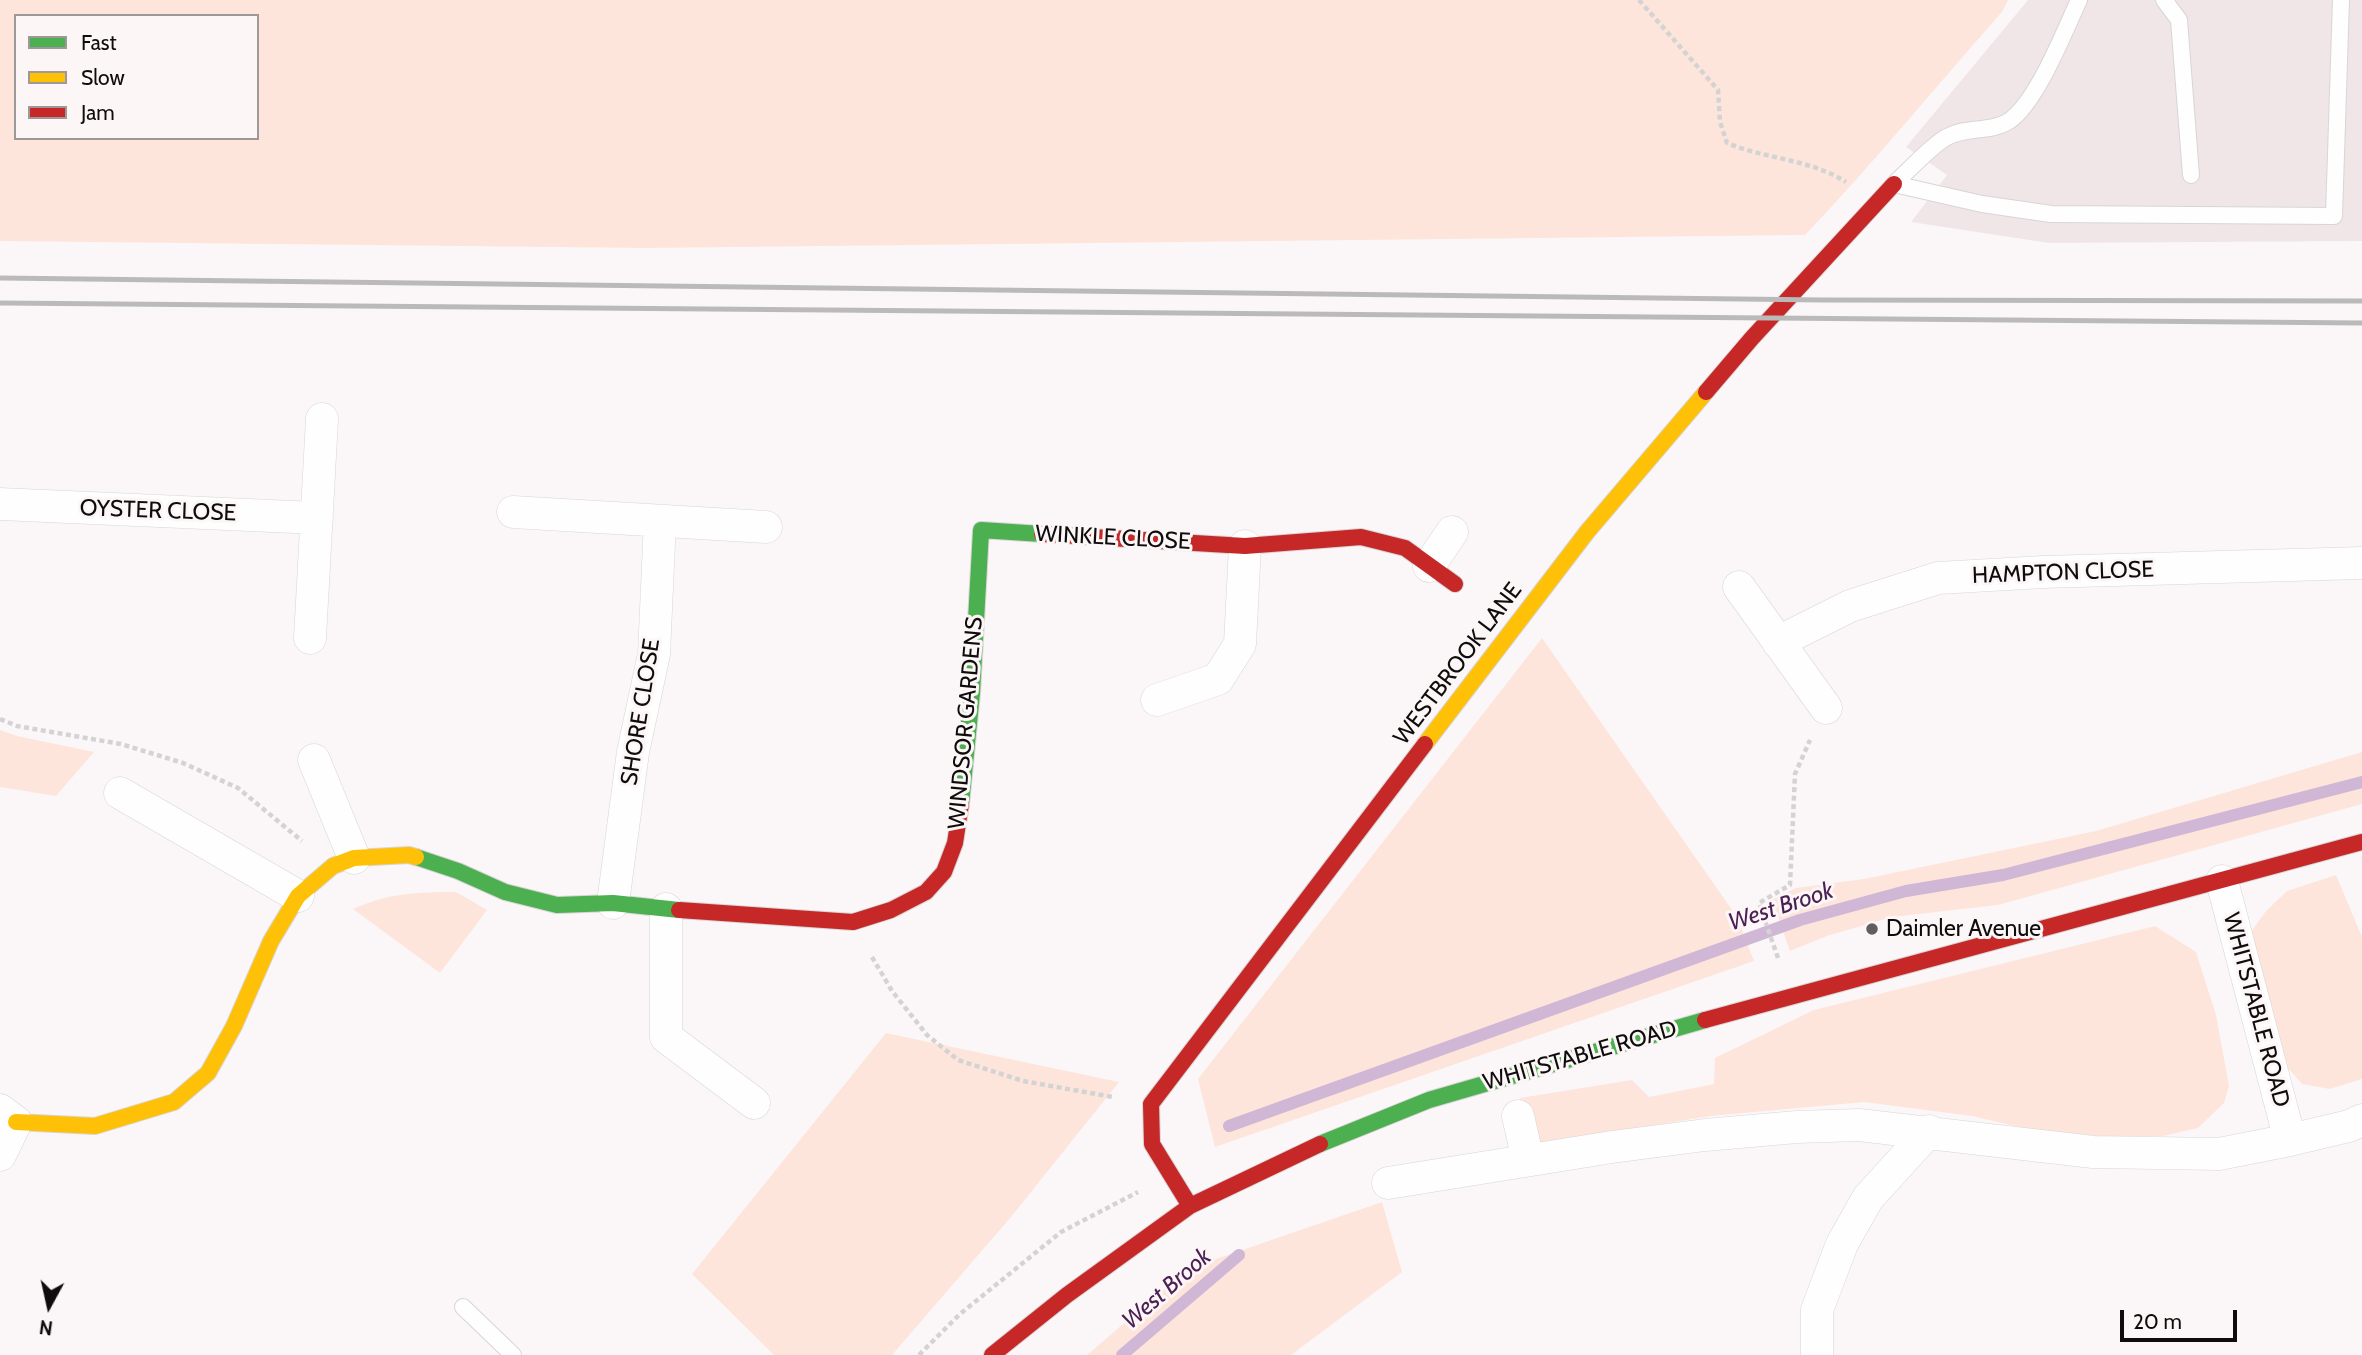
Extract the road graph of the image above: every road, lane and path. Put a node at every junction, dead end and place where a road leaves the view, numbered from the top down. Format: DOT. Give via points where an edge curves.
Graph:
graph roads {
  1 [pos="1639,0"];
  2 [pos="2079,0"];
  3 [pos="2164,0"];
  4 [pos="2341,0"];
  5 [pos="2191,175"];
  6 [pos="1894,184"];
  7 [pos="1877,201"];
  8 [pos="322,419"];
  9 [pos="0,504"];
  10 [pos="513,512"];
  11 [pos="317,518"];
  12 [pos="660,521"];
  13 [pos="766,527"];
  14 [pos="981,530"];
  15 [pos="1452,532"];
  16 [pos="1245,546"];
  17 [pos="2362,563"];
  18 [pos="1429,566"];
  19 [pos="1454,584"];
  20 [pos="1739,587"];
  21 [pos="310,638"];
  22 [pos="1778,642"];
  23 [pos="1157,701"];
  24 [pos="1826,708"];
  25 [pos="0,719"];
  26 [pos="314,760"];
  27 [pos="120,793"];
  28 [pos="2362,842"];
  29 [pos="343,862"];
  30 [pos="2222,881"];
  31 [pos="298,896"];
  32 [pos="613,903"];
  33 [pos="666,909"];
  34 [pos="853,922"];
  35 [pos="1778,956"];
  36 [pos="754,1103"];
  37 [pos="1151,1104"];
  38 [pos="8,1116"];
  39 [pos="1518,1116"];
  40 [pos="2356,1123"];
  41 [pos="1930,1131"];
  42 [pos="2290,1140"];
  43 [pos="0,1155"];
  44 [pos="1528,1160"];
  45 [pos="1170,1175"];
  46 [pos="1388,1183"];
  47 [pos="1189,1206"];
  48 [pos="463,1307"];
  49 [pos="513,1355"];
  50 [pos="919,1355"];
  51 [pos="992,1355"];
  52 [pos="1817,1355"];
  1 -- 7 [label="path" via="1718,90 1727,143 1828,170"];
  2 -- 6 [label="lane" via="2036,90 2010,120 1945,137"];
  3 -- 5 [label="lane" via="2179,20"];
  4 -- 6 [label="lane" via="2334,216 2051,214"];
  6 -- 7 [label="street, WESTBROOK LANE"];
  7 -- 37 [label="street, WESTBROOK LANE" via="1752,338 1587,532"];
  8 -- 11 [label="street"];
  9 -- 11 [label="street, OYSTER CLOSE"];
  10 -- 12 [label="street"];
  11 -- 21 [label="street"];
  12 -- 13 [label="street"];
  12 -- 32 [label="street, SHORE CLOSE" via="654,654 633,752"];
  14 -- 16 [label="street, WINKLE CLOSE"];
  14 -- 34 [label="street, WINDSOR GARDENS" via="968,740 955,849 943,874 916,900"];
  15 -- 18 [label="street"];
  16 -- 18 [label="street, WINKLE CLOSE" via="1361,537 1405,548"];
  16 -- 23 [label="street" via="1240,644 1218,679"];
  17 -- 22 [label="street, HAMPTON CLOSE" via="1938,578 1850,606"];
  18 -- 19 [label="street, WINKLE CLOSE"];
  20 -- 22 [label="street"];
  22 -- 24 [label="street"];
  24 -- 35 [label="path" via="1795,774 1790,886 1759,903"];
  25 -- 29 [label="path" via="121,744 183,763 238,788"];
  26 -- 29 [label="street"];
  27 -- 31 [label="street"];
  28 -- 30 [label="street, WHITSTABLE ROAD"];
  29 -- 31 [label="street"];
  29 -- 32 [label="street, WINDSOR GARDENS" via="409,855 505,892 557,905"];
  30 -- 42 [label="street, WHITSTABLE ROAD"];
  30 -- 47 [label="street, WHITSTABLE ROAD" via="1782,998 1429,1100 1299,1153"];
  31 -- 38 [label="street" via="271,941 208,1073 174,1102 95,1126"];
  32 -- 33 [label="street, WINDSOR GARDENS"];
  33 -- 34 [label="street, WINDSOR GARDENS"];
  33 -- 36 [label="street" via="666,1037"];
  34 -- 37 [label="path" via="892,992 927,1035 958,1060 1023,1081"];
  37 -- 45 [label="street" via="1152,1144"];
  38 -- 43 [label="street"];
  39 -- 44 [label="street, WHITSTABLE ROAD"];
  40 -- 42 [label="street, WHITSTABLE ROAD"];
  41 -- 42 [label="street, WHITSTABLE ROAD" via="2094,1152 2156,1154 2219,1154"];
  41 -- 44 [label="street, WHITSTABLE ROAD" via="1859,1125 1797,1127"];
  41 -- 52 [label="street" via="1868,1198 1842,1244 1817,1310"];
  44 -- 46 [label="street, WHITSTABLE ROAD"];
  45 -- 47 [label="street"];
  45 -- 50 [label="path" via="1061,1232 960,1314"];
  47 -- 51 [label="street, WHITSTABLE ROAD"];
  48 -- 49 [label="lane"];
}
